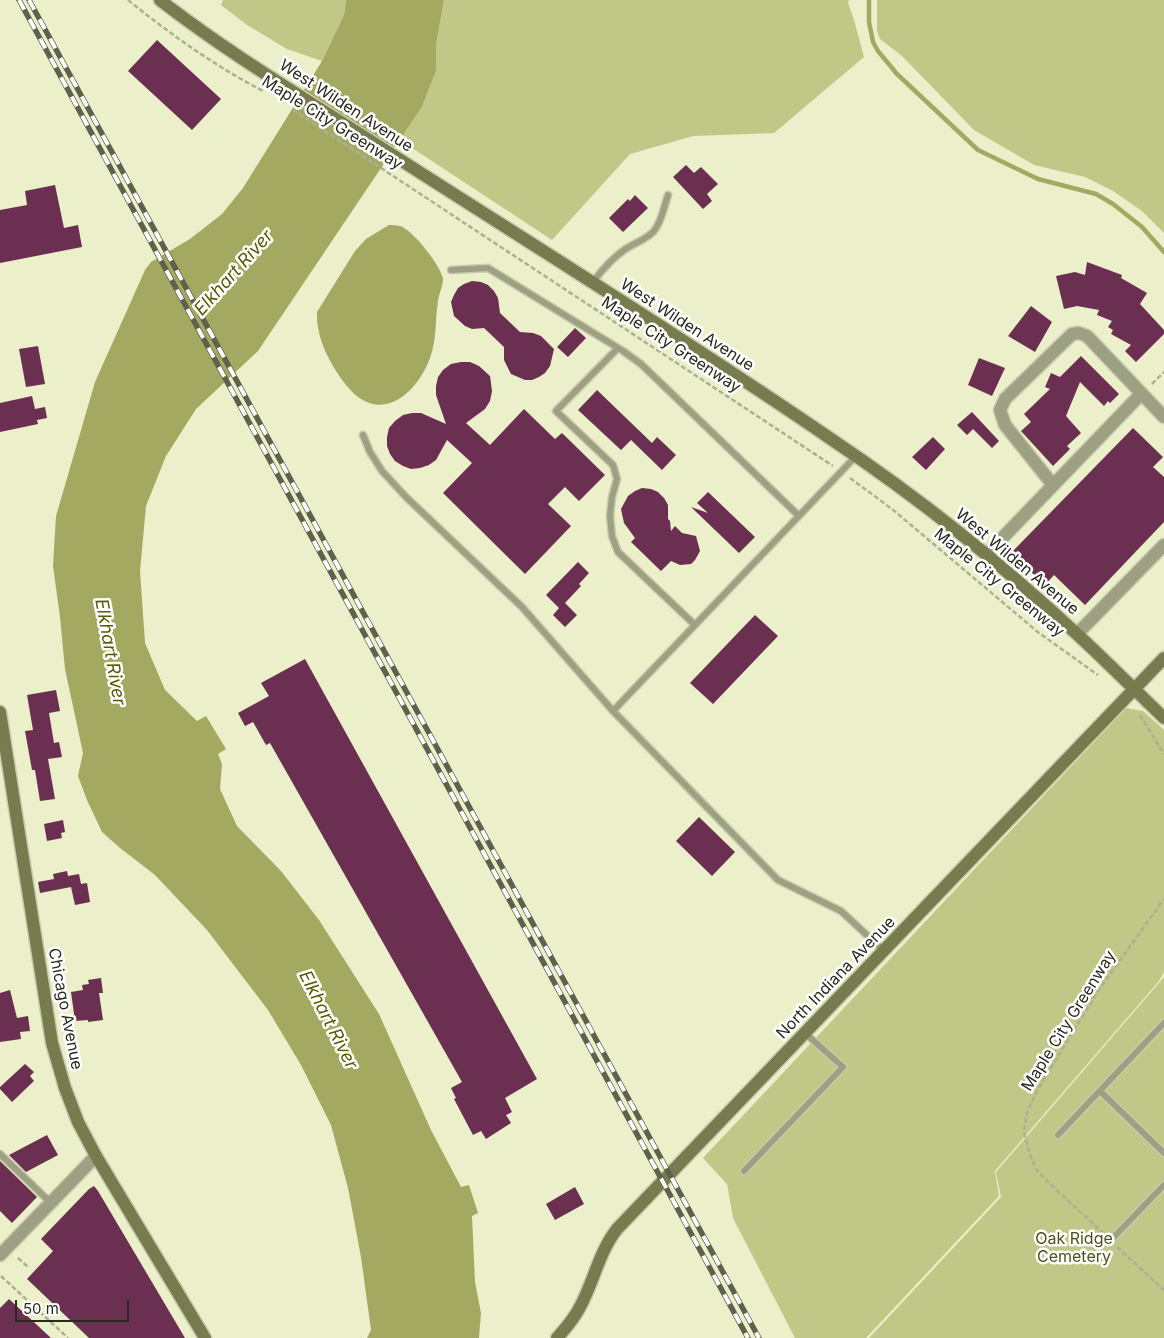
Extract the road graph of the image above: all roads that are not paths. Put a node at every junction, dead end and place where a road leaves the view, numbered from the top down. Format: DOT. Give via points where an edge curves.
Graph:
graph roads {
  1 [pos="160,0"];
  2 [pos="668,195"];
  3 [pos="451,270"];
  4 [pos="592,283"];
  5 [pos="618,348"];
  6 [pos="1142,394"];
  7 [pos="1164,418"];
  8 [pos="363,434"];
  9 [pos="856,456"];
  10 [pos="1053,485"];
  11 [pos="799,516"];
  12 [pos="1164,545"];
  13 [pos="986,555"];
  14 [pos="695,625"];
  15 [pos="1077,634"];
  16 [pos="1164,658"];
  17 [pos="1134,690"];
  18 [pos="613,711"];
  19 [pos="0,712"];
  20 [pos="1164,718"];
  21 [pos="884,951"];
  22 [pos="1164,1023"];
  23 [pos="806,1033"];
  24 [pos="1100,1091"];
  25 [pos="1058,1135"];
  26 [pos="1164,1153"];
  27 [pos="0,1154"];
  28 [pos="96,1156"];
  29 [pos="744,1171"];
  30 [pos="1164,1184"];
  31 [pos="51,1203"];
  32 [pos="1111,1240"];
  33 [pos="0,1255"];
  34 [pos="205,1338"];
  35 [pos="557,1338"];
  1 -- 4 [label="street, West Wilden Avenue" via="272,78"];
  2 -- 4 [label="lane" via="654,230 606,264"];
  3 -- 5 [label="lane" via="488,268"];
  4 -- 9 [label="street, West Wilden Avenue"];
  5 -- 11 [label="lane" via="641,364"];
  5 -- 14 [label="lane" via="556,410 613,466 617,479 610,516 618,552"];
  6 -- 7 [label="street"];
  6 -- 10 [label="street"];
  6 -- 10 [label="street" via="1086,336 1079,333 1066,338 1005,399 1000,410 1005,425"];
  8 -- 18 [label="lane" via="382,471 522,607"];
  9 -- 11 [label="lane"];
  9 -- 13 [label="street, West Wilden Avenue"];
  10 -- 13 [label="street"];
  11 -- 14 [label="lane"];
  12 -- 15 [label="street"];
  13 -- 15 [label="street, West Wilden Avenue"];
  14 -- 18 [label="lane"];
  15 -- 17 [label="street, West Wilden Avenue"];
  16 -- 17 [label="street, North Indiana Avenue"];
  17 -- 20 [label="street, West Wilden Avenue"];
  17 -- 21 [label="street, North Indiana Avenue"];
  18 -- 21 [label="lane" via="778,880 841,911"];
  19 -- 28 [label="street, Chicago Avenue" via="52,1044 78,1122"];
  21 -- 23 [label="street, North Indiana Avenue"];
  22 -- 24 [label="lane"];
  23 -- 29 [label="lane" via="842,1067"];
  23 -- 35 [label="street, North Indiana Avenue" via="617,1229 602,1253 580,1307"];
  24 -- 25 [label="lane"];
  24 -- 26 [label="lane"];
  27 -- 31 [label="lane"];
  28 -- 31 [label="street"];
  28 -- 34 [label="street, Chicago Avenue"];
  30 -- 32 [label="lane"];
  31 -- 33 [label="street"];
}
